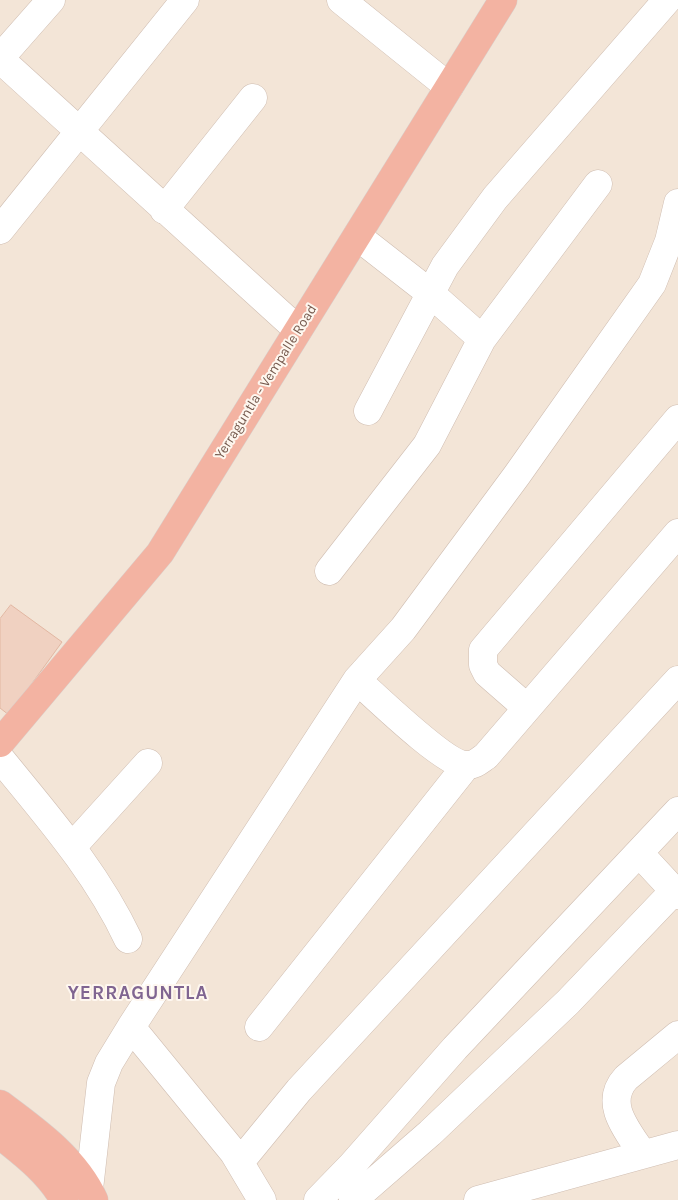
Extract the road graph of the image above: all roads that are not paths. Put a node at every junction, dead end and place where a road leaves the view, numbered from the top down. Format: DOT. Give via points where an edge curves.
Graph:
graph roads {
  1 [pos="51,0"];
  2 [pos="185,0"];
  3 [pos="341,0"];
  4 [pos="503,0"];
  5 [pos="667,0"];
  6 [pos="0,59"];
  7 [pos="449,87"];
  8 [pos="253,98"];
  9 [pos="80,132"];
  10 [pos="598,184"];
  11 [pos="678,203"];
  12 [pos="164,210"];
  13 [pos="0,230"];
  14 [pos="357,236"];
  15 [pos="669,261"];
  16 [pos="430,293"];
  17 [pos="298,330"];
  18 [pos="482,339"];
  19 [pos="368,411"];
  20 [pos="678,419"];
  21 [pos="678,533"];
  22 [pos="329,571"];
  23 [pos="357,680"];
  24 [pos="678,680"];
  25 [pos="527,708"];
  26 [pos="0,743"];
  27 [pos="0,758"];
  28 [pos="148,763"];
  29 [pos="466,766"];
  30 [pos="678,811"];
  31 [pos="72,847"];
  32 [pos="640,854"];
  33 [pos="676,893"];
  34 [pos="128,939"];
  35 [pos="130,1026"];
  36 [pos="259,1027"];
  37 [pos="678,1035"];
  38 [pos="0,1104"];
  39 [pos="0,1135"];
  40 [pos="678,1144"];
  41 [pos="642,1153"];
  42 [pos="240,1162"];
  43 [pos="92,1194"];
  44 [pos="64,1200"];
  45 [pos="262,1200"];
  46 [pos="318,1200"];
  47 [pos="353,1200"];
  48 [pos="478,1200"];
  1 -- 6 [label="street"];
  2 -- 9 [label="street"];
  3 -- 7 [label="street"];
  4 -- 7 [label="highway, Yerraguntla - Vempalle Road"];
  5 -- 16 [label="street" via="476,222 444,266"];
  6 -- 9 [label="street"];
  7 -- 14 [label="highway, Yerraguntla - Vempalle Road"];
  8 -- 12 [label="street"];
  9 -- 12 [label="street"];
  9 -- 13 [label="street"];
  10 -- 18 [label="street"];
  11 -- 15 [label="street"];
  12 -- 17 [label="street"];
  14 -- 16 [label="street"];
  14 -- 17 [label="highway, Yerraguntla - Vempalle Road"];
  15 -- 23 [label="street" via="517,475 402,629"];
  16 -- 18 [label="street"];
  16 -- 19 [label="street"];
  17 -- 26 [label="highway, Yerraguntla - Vempalle Road" via="160,554"];
  18 -- 22 [label="street" via="426,446"];
  20 -- 25 [label="street" via="483,650 482,665 487,673"];
  21 -- 25 [label="street"];
  23 -- 29 [label="street" via="445,756"];
  23 -- 35 [label="street"];
  24 -- 42 [label="street" via="299,1090"];
  25 -- 29 [label="street" via="486,756"];
  27 -- 31 [label="street"];
  28 -- 31 [label="street"];
  29 -- 36 [label="street"];
  30 -- 32 [label="street"];
  31 -- 34 [label="street" via="102,890"];
  32 -- 33 [label="street"];
  32 -- 46 [label="street" via="514,985"];
  33 -- 47 [label="street" via="430,1134"];
  35 -- 42 [label="street"];
  35 -- 43 [label="street" via="101,1083"];
  37 -- 41 [label="street" via="618,1086 615,1097 621,1120"];
  38 -- 43 [label="highway" via="41,1134 70,1163"];
  39 -- 44 [label="highway" via="30,1158 57,1187"];
  40 -- 41 [label="street"];
  41 -- 48 [label="street"];
  42 -- 45 [label="street"];
}
